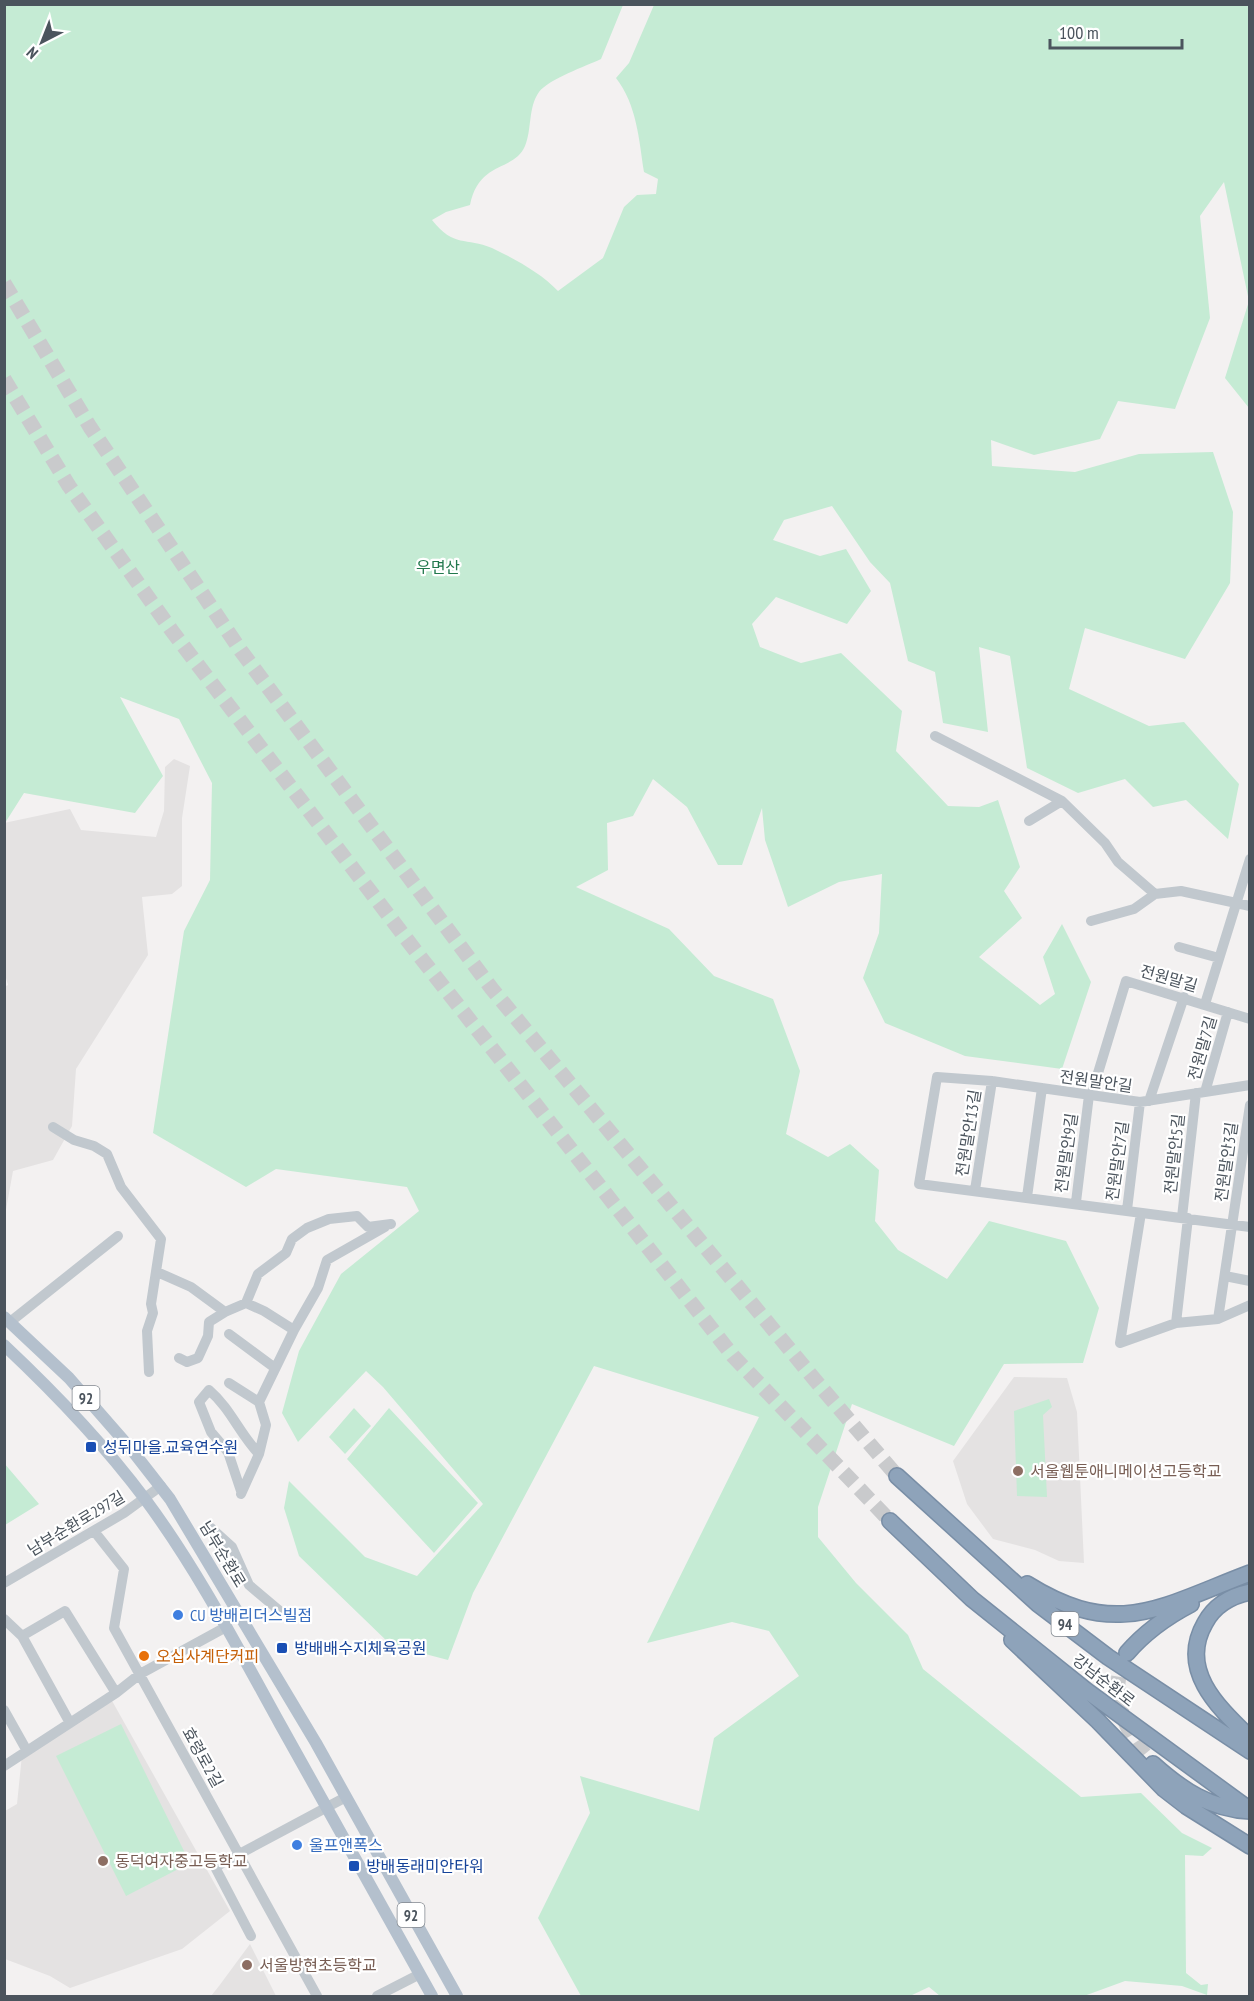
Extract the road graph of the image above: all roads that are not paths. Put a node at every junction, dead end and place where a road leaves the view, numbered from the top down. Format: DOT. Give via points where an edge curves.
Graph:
graph roads {
  1 [pos="935,736"];
  2 [pos="1062,801"];
  3 [pos="1029,820"];
  4 [pos="1250,859"];
  5 [pos="1155,894"];
  6 [pos="1236,902"];
  7 [pos="1250,906"];
  8 [pos="1091,921"];
  9 [pos="1179,947"];
  10 [pos="1219,958"];
  11 [pos="1184,998"];
  12 [pos="1204,1004"];
  13 [pos="1228,1012"];
  14 [pos="1250,1019"];
  15 [pos="937,1077"];
  16 [pos="992,1081"];
  17 [pos="1250,1085"];
  18 [pos="1042,1088"];
  19 [pos="1200,1093"];
  20 [pos="1090,1096"];
  21 [pos="1144,1101"];
  22 [pos="1250,1105"];
  23 [pos="53,1127"];
  24 [pos="975,1190"];
  25 [pos="1028,1197"];
  26 [pos="1076,1202"];
  27 [pos="1127,1210"];
  28 [pos="1141,1213"];
  29 [pos="1185,1218"];
  30 [pos="1233,1223"];
  31 [pos="1250,1227"];
  32 [pos="118,1236"];
  33 [pos="158,1272"];
  34 [pos="1225,1276"];
  35 [pos="1250,1281"];
  36 [pos="246,1303"];
  37 [pos="1250,1305"];
  38 [pos="225,1312"];
  39 [pos="1218,1319"];
  40 [pos="7,1320"];
  41 [pos="1176,1323"];
  42 [pos="294,1330"];
  43 [pos="229,1334"];
  44 [pos="4,1345"];
  45 [pos="179,1358"];
  46 [pos="275,1368"];
  47 [pos="149,1372"];
  48 [pos="229,1383"];
  49 [pos="259,1402"];
  50 [pos="259,1454"];
  51 [pos="897,1476"];
  52 [pos="161,1486"];
  53 [pos="145,1499"];
  54 [pos="890,1521"];
  55 [pos="211,1528"];
  56 [pos="94,1531"];
  57 [pos="992,1562"];
  58 [pos="1250,1573"];
  59 [pos="4,1583"];
  60 [pos="1250,1592"];
  61 [pos="972,1599"];
  62 [pos="281,1612"];
  63 [pos="4,1619"];
  64 [pos="226,1627"];
  65 [pos="22,1636"];
  66 [pos="1127,1653"];
  67 [pos="140,1674"];
  68 [pos="116,1693"];
  69 [pos="4,1710"];
  70 [pos="70,1723"];
  71 [pos="1250,1738"];
  72 [pos="316,1743"];
  73 [pos="27,1751"];
  74 [pos="1250,1751"];
  75 [pos="296,1753"];
  76 [pos="1153,1764"];
  77 [pos="4,1766"];
  78 [pos="345,1797"];
  79 [pos="326,1807"];
  80 [pos="1250,1810"];
  81 [pos="366,1833"];
  82 [pos="348,1845"];
  83 [pos="1250,1846"];
  84 [pos="240,1855"];
  85 [pos="251,1936"];
  86 [pos="420,1974"];
  87 [pos="317,1996"];
  88 [pos="377,1996"];
  89 [pos="432,1996"];
  90 [pos="457,1996"];
  1 -- 2 [label="street"];
  2 -- 3 [label="street"];
  2 -- 5 [label="street" via="1106,843 1118,862"];
  4 -- 6 [label="street"];
  5 -- 6 [label="street" via="1181,891"];
  5 -- 8 [label="street" via="1134,909"];
  6 -- 7 [label="street"];
  6 -- 10 [label="street"];
  9 -- 10 [label="street"];
  10 -- 12 [label="street"];
  11 -- 12 [label="street, 전원말길"];
  11 -- 20 [label="street, 전원말길" via="1126,981"];
  11 -- 21 [label="street, 전원말안7길"];
  12 -- 13 [label="street, 전원말길"];
  13 -- 14 [label="street, 전원말길"];
  13 -- 19 [label="street, 전원말7길"];
  15 -- 16 [label="street, 전원말안길"];
  15 -- 24 [label="street, 전원말안9길" via="919,1184"];
  16 -- 18 [label="street, 전원말안길"];
  16 -- 24 [label="street, 전원말안13길"];
  17 -- 19 [label="street, 전원말안길"];
  18 -- 20 [label="street, 전원말안길"];
  18 -- 25 [label="street"];
  19 -- 21 [label="street, 전원말안길"];
  19 -- 29 [label="street, 전원말안5길"];
  20 -- 21 [label="street, 전원말안길"];
  20 -- 26 [label="street, 전원말안9길"];
  21 -- 27 [label="street, 전원말안7길"];
  22 -- 30 [label="street, 전원말안3길"];
  23 -- 33 [label="street" via="107,1154 121,1187 161,1239"];
  24 -- 25 [label="street, 전원말안9길"];
  25 -- 26 [label="street, 전원말안9길"];
  26 -- 27 [label="street, 전원말안7길"];
  27 -- 28 [label="street, 전원말안5길"];
  28 -- 29 [label="street, 전원말안5길"];
  28 -- 41 [label="street, 전원말안7길" via="1120,1343"];
  29 -- 30 [label="street, 전원말안3길"];
  29 -- 41 [label="street, 전원말안5길"];
  30 -- 31 [label="street"];
  30 -- 34 [label="street, 전원말안3길"];
  32 -- 40 [label="street"];
  33 -- 38 [label="street" via="191,1287"];
  33 -- 47 [label="street" via="147,1331"];
  34 -- 35 [label="street"];
  34 -- 39 [label="street, 전원말안3길"];
  36 -- 38 [label="street"];
  36 -- 42 [label="street"];
  36 -- 42 [label="street" via="258,1274 286,1253 292,1239 307,1228 329,1219 357,1216 368,1227 391,1224 327,1260 318,1288"];
  37 -- 39 [label="street"];
  38 -- 45 [label="street" via="209,1322 208,1336 198,1358 187,1362"];
  39 -- 41 [label="street"];
  40 -- 52 [label="main road, 남부순환로 / 92" via="69,1378"];
  42 -- 46 [label="street"];
  43 -- 46 [label="street"];
  44 -- 53 [label="main road, 92" via="47,1386"];
  46 -- 49 [label="street"];
  48 -- 49 [label="street"];
  49 -- 50 [label="street" via="266,1425"];
  50 -- 50 [label="street" via="241,1494 228,1452 211,1432 198,1402 209,1390 226,1404 243,1437"];
  51 -- 57 [label="highway, 강남순환로 / 94"];
  52 -- 53 [label="street, 남부순환로297길"];
  52 -- 72 [label="main road, 남부순환로 / 92"];
  53 -- 56 [label="street, 남부순환로297길"];
  53 -- 64 [label="main road, 92"];
  54 -- 61 [label="highway, 강남순환로 / 94"];
  55 -- 62 [label="street" via="232,1547 249,1585"];
  56 -- 59 [label="street, 남부순환로297길"];
  56 -- 67 [label="street, 효령로2길" via="124,1569 114,1628"];
  57 -- 58 [label="highway" via="1078,1611 1116,1616 1151,1610"];
  57 -- 74 [label="highway, 강남순환로 / 94" via="1038,1604 1108,1657"];
  58 -- 66 [label="highway" via="1165,1618"];
  60 -- 71 [label="highway" via="1211,1612 1197,1639 1195,1653 1205,1688"];
  61 -- 80 [label="highway, 강남순환로 / 94" via="1095,1697"];
  61 -- 83 [label="highway" via="1164,1789"];
  63 -- 65 [label="street"];
  64 -- 67 [label="street"];
  64 -- 75 [label="main road, 92"];
  65 -- 68 [label="street" via="65,1611"];
  65 -- 70 [label="street"];
  67 -- 68 [label="street"];
  67 -- 84 [label="street, 효령로2길"];
  68 -- 70 [label="street"];
  69 -- 73 [label="street"];
  70 -- 73 [label="street"];
  72 -- 75 [label="main road" via="313,1758 306,1760"];
  72 -- 78 [label="main road, 남부순환로 / 92"];
  73 -- 77 [label="street"];
  75 -- 79 [label="main road, 92"];
  76 -- 80 [label="highway" via="1197,1797 1227,1809"];
  78 -- 79 [label="street"];
  78 -- 81 [label="main road, 남부순환로 / 92"];
  79 -- 82 [label="main road, 92"];
  79 -- 84 [label="street"];
  81 -- 82 [label="main road" via="354,1828"];
  81 -- 90 [label="main road, 남부순환로 / 92"];
  82 -- 86 [label="main road, 92"];
  84 -- 85 [label="street" via="215,1867"];
  84 -- 87 [label="street, 효령로2길"];
  86 -- 88 [label="street"];
  86 -- 89 [label="main road, 92"];
}
